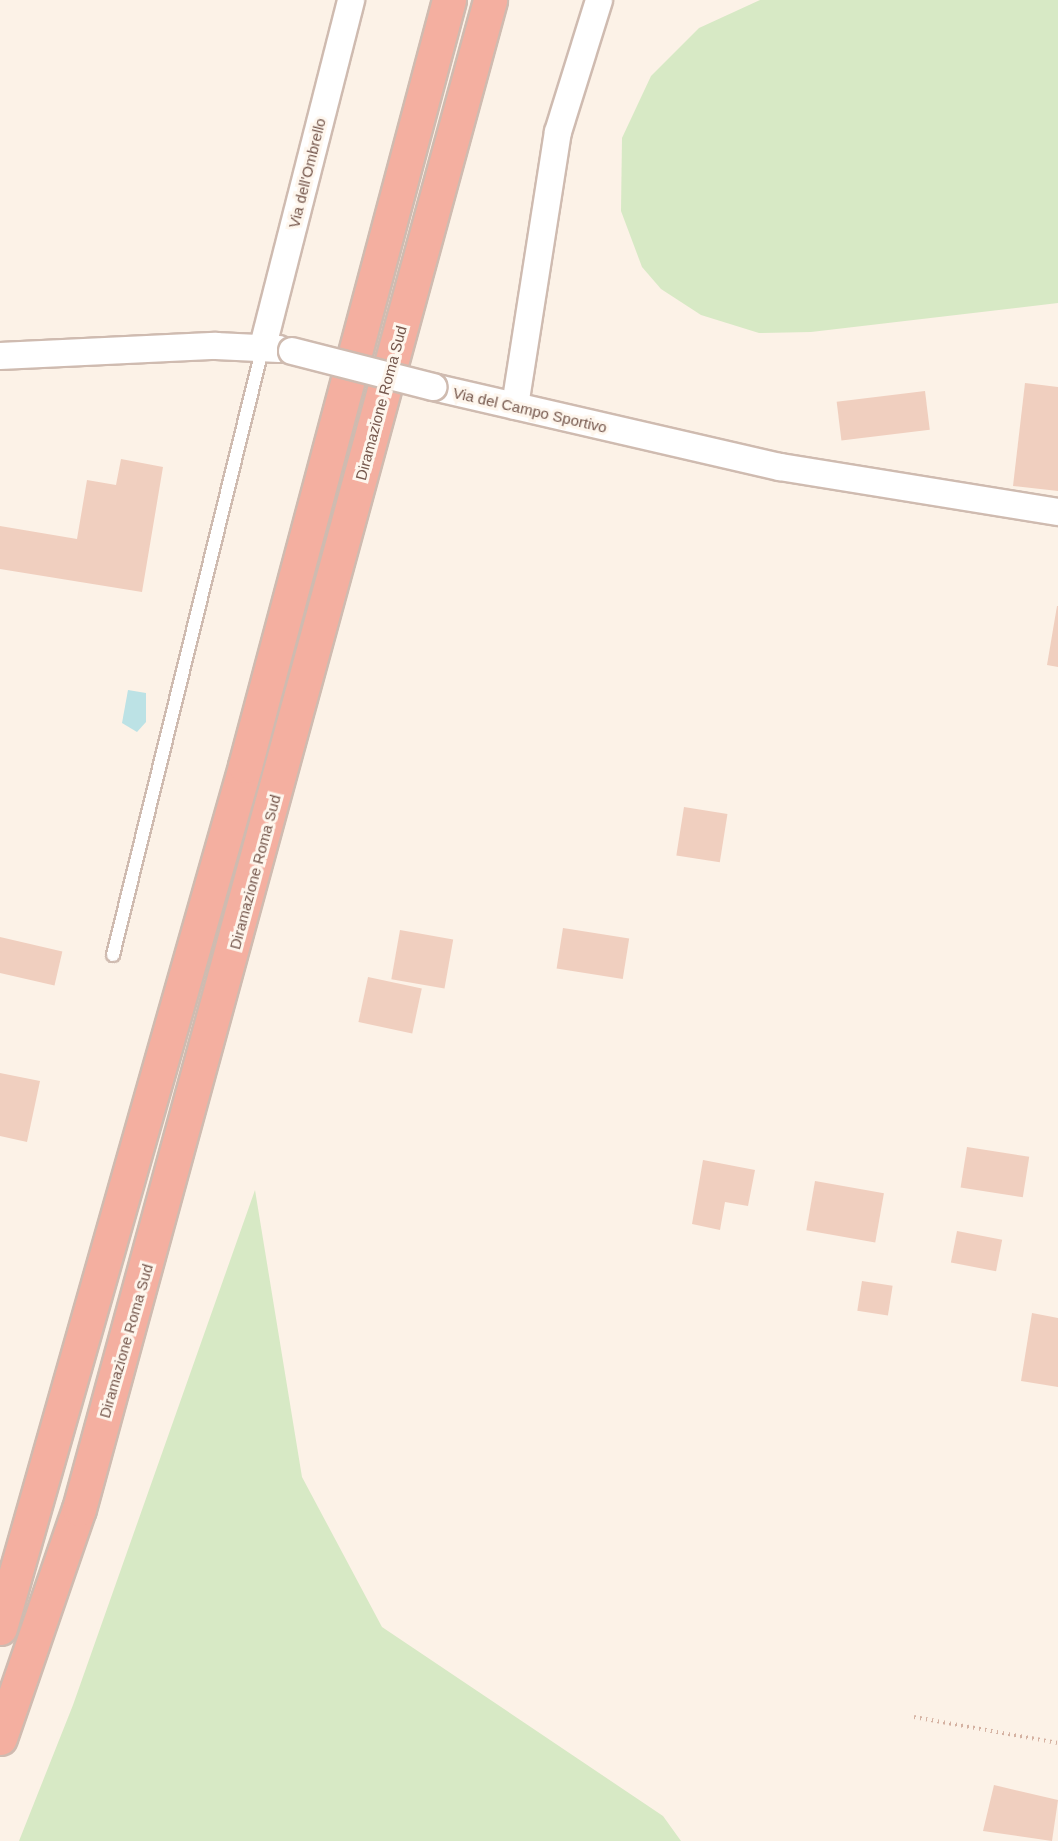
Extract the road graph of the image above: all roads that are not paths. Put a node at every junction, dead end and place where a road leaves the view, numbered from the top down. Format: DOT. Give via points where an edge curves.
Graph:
graph roads {
  1 [pos="351,0"];
  2 [pos="449,0"];
  3 [pos="490,0"];
  4 [pos="599,0"];
  5 [pos="263,346"];
  6 [pos="0,356"];
  7 [pos="515,406"];
  8 [pos="1058,512"];
  9 [pos="113,955"];
  10 [pos="0,1628"];
  11 [pos="0,1738"];
  1 -- 5 [label="street, Via dell'Ombrello"];
  2 -- 10 [label="highway" via="245,766"];
  3 -- 11 [label="highway, Diramazione Roma Sud" via="79,1509"];
  4 -- 7 [label="street" via="558,132"];
  5 -- 6 [label="street, Via del Campo Sportivo"];
  5 -- 7 [label="street, Via del Campo Sportivo, bridge"];
  5 -- 9 [label="lane"];
  7 -- 8 [label="street, Via del Campo Sportivo" via="780,467"];
}
